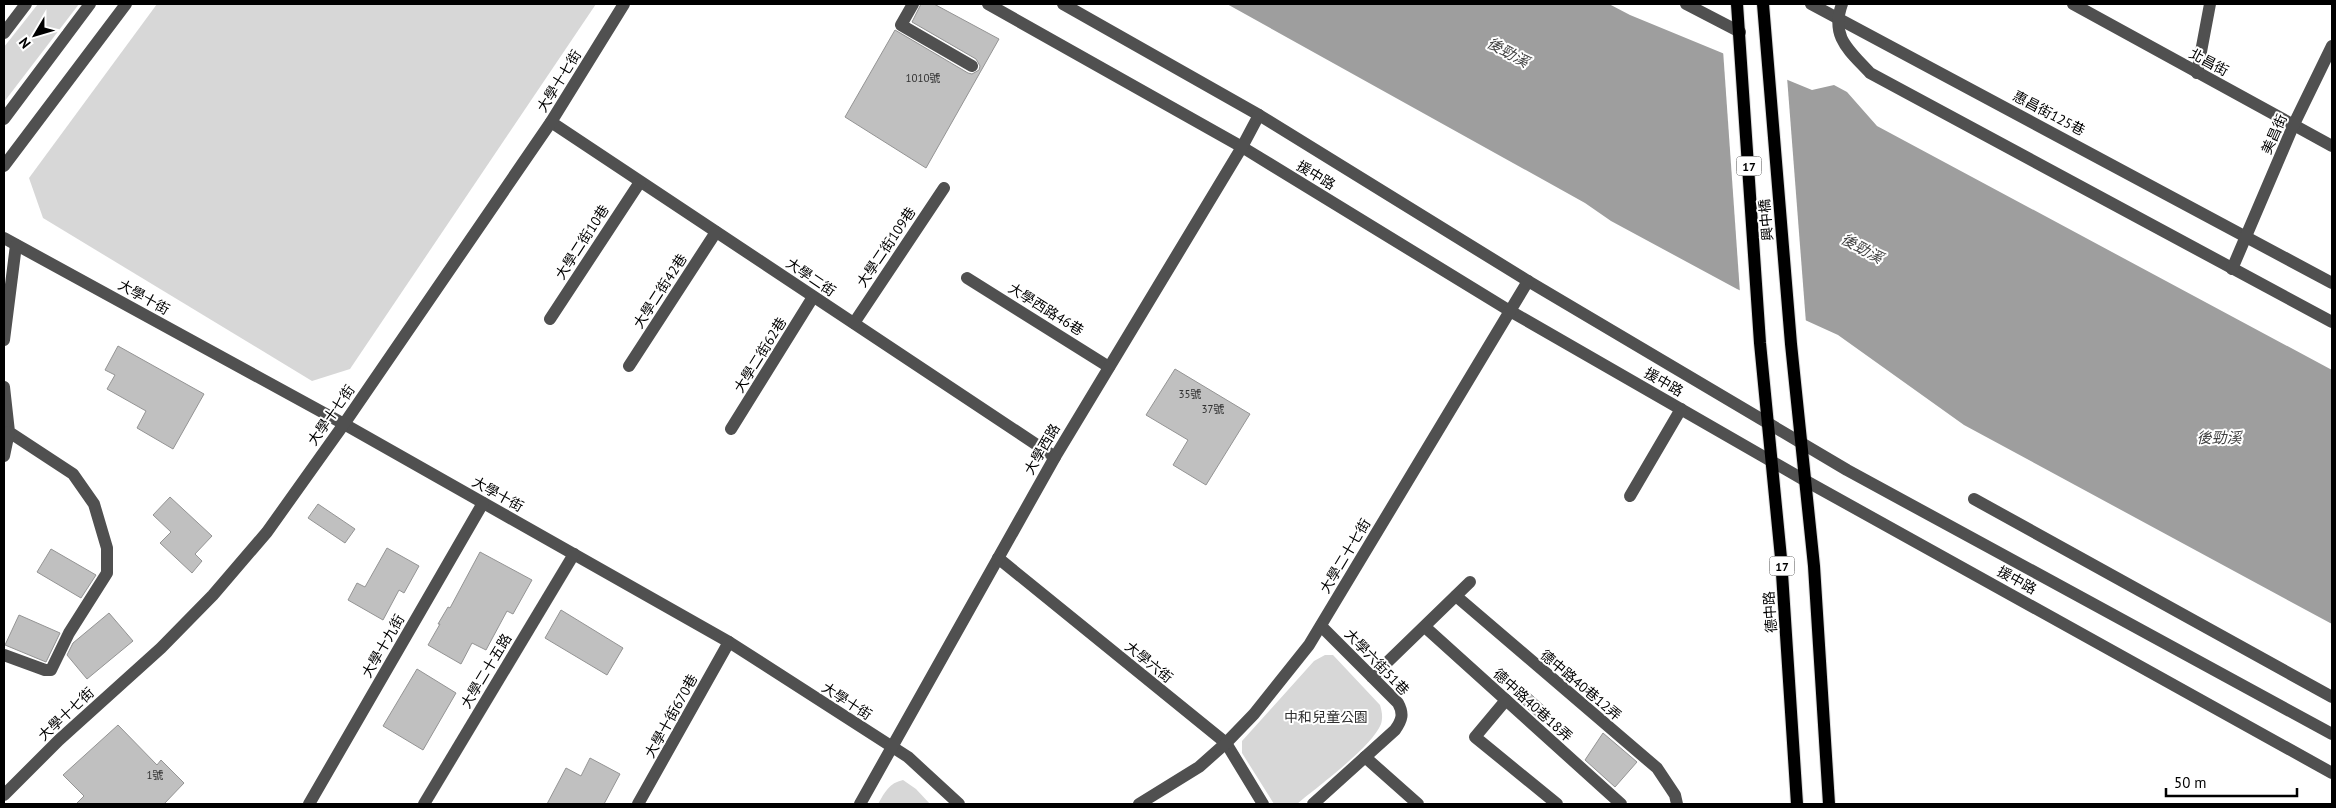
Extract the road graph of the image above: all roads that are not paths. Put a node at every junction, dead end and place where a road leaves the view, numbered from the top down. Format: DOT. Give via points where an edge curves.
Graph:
graph roads {
  1 [pos="26,4"];
  2 [pos="90,4"];
  3 [pos="126,4"];
  4 [pos="624,4"];
  5 [pos="912,4"];
  6 [pos="988,4"];
  7 [pos="1064,4"];
  8 [pos="1686,4"];
  9 [pos="1737,4"];
  10 [pos="1763,4"];
  11 [pos="1811,4"];
  12 [pos="1842,4"];
  13 [pos="2073,4"];
  14 [pos="2210,4"];
  15 [pos="2086,7"];
  16 [pos="1837,17"];
  17 [pos="1740,32"];
  18 [pos="4,33"];
  19 [pos="2332,46"];
  20 [pos="972,66"];
  21 [pos="2198,73"];
  22 [pos="1259,115"];
  23 [pos="4,119"];
  24 [pos="551,122"];
  25 [pos="2294,124"];
  26 [pos="2332,146"];
  27 [pos="1242,148"];
  28 [pos="4,166"];
  29 [pos="640,182"];
  30 [pos="944,188"];
  31 [pos="716,232"];
  32 [pos="2246,235"];
  33 [pos="4,238"];
  34 [pos="16,244"];
  35 [pos="2232,269"];
  36 [pos="967,278"];
  37 [pos="1528,281"];
  38 [pos="2332,283"];
  39 [pos="813,296"];
  40 [pos="1510,311"];
  41 [pos="550,319"];
  42 [pos="2332,322"];
  43 [pos="854,324"];
  44 [pos="1760,328"];
  45 [pos="4,340"];
  46 [pos="629,366"];
  47 [pos="1109,366"];
  48 [pos="4,387"];
  49 [pos="1680,409"];
  50 [pos="344,424"];
  51 [pos="1768,424"];
  52 [pos="731,429"];
  53 [pos="9,432"];
  54 [pos="1803,444"];
  55 [pos="4,456"];
  56 [pos="1055,457"];
  57 [pos="1770,460"];
  58 [pos="1806,481"];
  59 [pos="1630,496"];
  60 [pos="1974,499"];
  61 [pos="484,503"];
  62 [pos="574,554"];
  63 [pos="998,558"];
  64 [pos="1470,582"];
  65 [pos="1456,596"];
  66 [pos="1321,626"];
  67 [pos="1426,627"];
  68 [pos="729,642"];
  69 [pos="4,655"];
  70 [pos="1372,677"];
  71 [pos="2332,697"];
  72 [pos="1506,700"];
  73 [pos="2332,734"];
  74 [pos="1226,743"];
  75 [pos="891,746"];
  76 [pos="1365,757"];
  77 [pos="2332,773"];
  78 [pos="4,795"];
  79 [pos="309,804"];
  80 [pos="424,804"];
  81 [pos="638,804"];
  82 [pos="860,804"];
  83 [pos="959,804"];
  84 [pos="1139,804"];
  85 [pos="1263,804"];
  86 [pos="1313,804"];
  87 [pos="1418,804"];
  88 [pos="1557,804"];
  89 [pos="1621,804"];
  90 [pos="1677,804"];
  91 [pos="1797,804"];
  92 [pos="1829,804"];
  1 -- 18 [label="street"];
  2 -- 23 [label="street"];
  3 -- 28 [label="street"];
  4 -- 24 [label="street, 大學十七街"];
  5 -- 20 [label="street" via="901,25"];
  6 -- 27 [label="street, 援中路"];
  7 -- 22 [label="street, 援中路"];
  8 -- 17 [label="street"];
  9 -- 17 [label="main road, 興中橋 / 17"];
  10 -- 54 [label="main road, 興中橋 / 17" via="1791,344"];
  11 -- 16 [label="street, 惠昌街125巷"];
  12 -- 16 [label="street"];
  13 -- 15 [label="street, 北昌街"];
  14 -- 21 [label="street"];
  15 -- 21 [label="street, 北昌街"];
  16 -- 32 [label="street, 惠昌街125巷"];
  16 -- 35 [label="street" via="1840,38 1870,74"];
  17 -- 44 [label="main road, 興中橋 / 17"];
  19 -- 25 [label="street, 美昌街"];
  21 -- 25 [label="street, 北昌街"];
  22 -- 27 [label="street, 大學西路"];
  22 -- 37 [label="street, 援中路"];
  24 -- 29 [label="street, 大學二街"];
  24 -- 50 [label="street, 大學十七街"];
  25 -- 26 [label="street, 北昌街"];
  25 -- 32 [label="street, 美昌街"];
  27 -- 40 [label="street, 援中路"];
  27 -- 47 [label="street, 大學西路"];
  29 -- 31 [label="street, 大學二街"];
  29 -- 41 [label="street, 大學二街10巷"];
  30 -- 43 [label="street, 大學二街109巷"];
  31 -- 39 [label="street, 大學二街"];
  31 -- 46 [label="street, 大學二街42巷"];
  32 -- 35 [label="street, 美昌街"];
  32 -- 38 [label="street, 惠昌街125巷"];
  33 -- 34 [label="street, 大學十街"];
  34 -- 45 [label="street"];
  34 -- 50 [label="street, 大學十街"];
  35 -- 42 [label="street"];
  36 -- 47 [label="street, 大學西路46巷"];
  37 -- 40 [label="street, 大學二十七街"];
  37 -- 51 [label="street, 援中路"];
  39 -- 43 [label="street, 大學二街"];
  39 -- 52 [label="street, 大學二街62巷"];
  40 -- 49 [label="street, 援中路"];
  40 -- 66 [label="street, 大學二十七街"];
  43 -- 56 [label="street, 大學二街"];
  44 -- 51 [label="main road, 德中路 / 17"];
  47 -- 56 [label="street, 大學西路"];
  48 -- 53 [label="street"];
  49 -- 57 [label="street, 援中路"];
  49 -- 59 [label="street"];
  50 -- 61 [label="street, 大學十街"];
  50 -- 78 [label="street, 大學十七街" via="267,532 213,595"];
  51 -- 54 [label="street, 援中路"];
  51 -- 57 [label="main road, 德中路 / 17"];
  53 -- 55 [label="street"];
  53 -- 69 [label="street" via="73,474 94,504 107,548 107,573 69,633 51,670"];
  54 -- 58 [label="main road, 17"];
  54 -- 73 [label="street, 援中路"];
  56 -- 63 [label="street, 大學西路"];
  57 -- 58 [label="street, 援中路"];
  57 -- 91 [label="main road, 德中路 / 17" via="1781,558"];
  58 -- 77 [label="street, 援中路"];
  58 -- 92 [label="main road, 17"];
  60 -- 71 [label="street"];
  61 -- 62 [label="street, 大學十街"];
  61 -- 79 [label="street, 大學十九街"];
  62 -- 68 [label="street, 大學十街"];
  62 -- 80 [label="street, 大學二十五路"];
  63 -- 74 [label="street, 大學六街"];
  63 -- 75 [label="street, 大學西路"];
  64 -- 65 [label="street"];
  65 -- 67 [label="street"];
  65 -- 90 [label="street, 德中路40巷12弄" via="1657,768 1675,795"];
  66 -- 70 [label="street, 大學六街51巷"];
  66 -- 74 [label="street, 大學二十七街" via="1310,645 1254,714"];
  67 -- 70 [label="street"];
  67 -- 72 [label="street, 德中路40巷18弄"];
  68 -- 75 [label="street, 大學十街"];
  68 -- 81 [label="street, 大學十街670巷"];
  70 -- 76 [label="street, 大學六街51巷" via="1402,711 1401,722 1395,730"];
  72 -- 88 [label="street" via="1475,737"];
  72 -- 89 [label="street, 德中路40巷18弄"];
  74 -- 84 [label="street, 大學二十七街" via="1199,767"];
  74 -- 85 [label="street, 大學六街"];
  75 -- 82 [label="street, 大學西路"];
  75 -- 83 [label="street, 大學十街" via="922,768"];
  76 -- 86 [label="street, 大學六街51巷"];
  76 -- 87 [label="street"];
}
